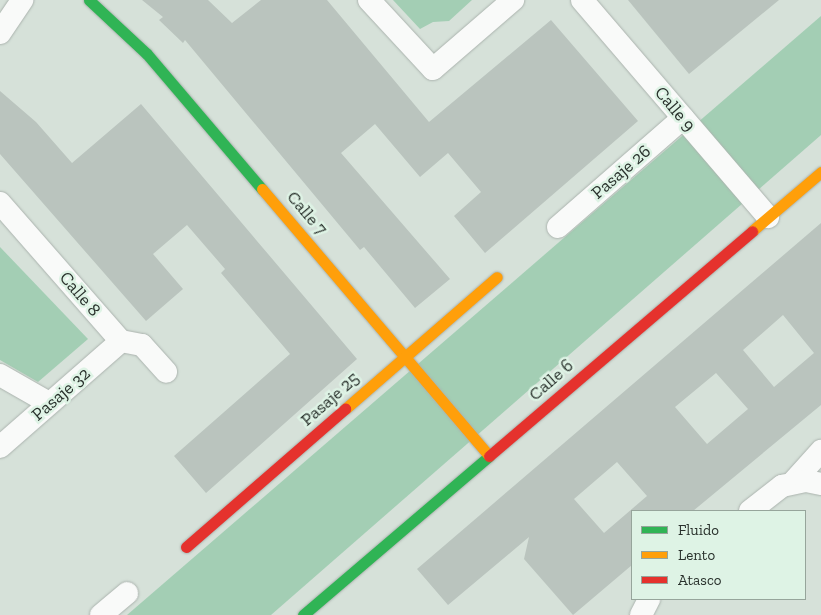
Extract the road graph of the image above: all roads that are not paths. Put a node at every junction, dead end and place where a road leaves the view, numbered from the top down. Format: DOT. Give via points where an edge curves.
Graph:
graph roads {
  1 [pos="22,0"];
  2 [pos="89,0"];
  3 [pos="369,0"];
  4 [pos="513,0"];
  5 [pos="582,0"];
  6 [pos="0,33"];
  7 [pos="683,118"];
  8 [pos="821,172"];
  9 [pos="0,203"];
  10 [pos="768,218"];
  11 [pos="558,227"];
  12 [pos="497,277"];
  13 [pos="121,341"];
  14 [pos="405,356"];
  15 [pos="166,372"];
  16 [pos="0,375"];
  17 [pos="50,403"];
  18 [pos="0,447"];
  19 [pos="821,451"];
  20 [pos="489,456"];
  21 [pos="793,482"];
  22 [pos="821,484"];
  23 [pos="751,510"];
  24 [pos="186,547"];
  25 [pos="127,593"];
  26 [pos="648,600"];
  27 [pos="101,615"];
  28 [pos="303,615"];
  29 [pos="641,615"];
  1 -- 6 [label="street"];
  2 -- 14 [label="street, Calle 7" via="147,54"];
  3 -- 4 [label="street" via="433,69"];
  5 -- 7 [label="street, Calle 9"];
  7 -- 10 [label="street, Calle 9"];
  7 -- 11 [label="street, Pasaje 26"];
  8 -- 10 [label="street, Calle 6"];
  9 -- 13 [label="street, Calle 8"];
  10 -- 20 [label="street, Calle 6"];
  12 -- 14 [label="street, Pasaje 25"];
  13 -- 15 [label="street" via="142,345"];
  13 -- 17 [label="street, Pasaje 32"];
  14 -- 20 [label="street, Calle 7"];
  14 -- 24 [label="street, Pasaje 25"];
  16 -- 17 [label="street"];
  17 -- 18 [label="street, Pasaje 32"];
  19 -- 21 [label="street"];
  20 -- 28 [label="street, Calle 6"];
  21 -- 22 [label="street"];
  21 -- 23 [label="street"];
  25 -- 27 [label="street"];
  26 -- 29 [label="street"];
}
